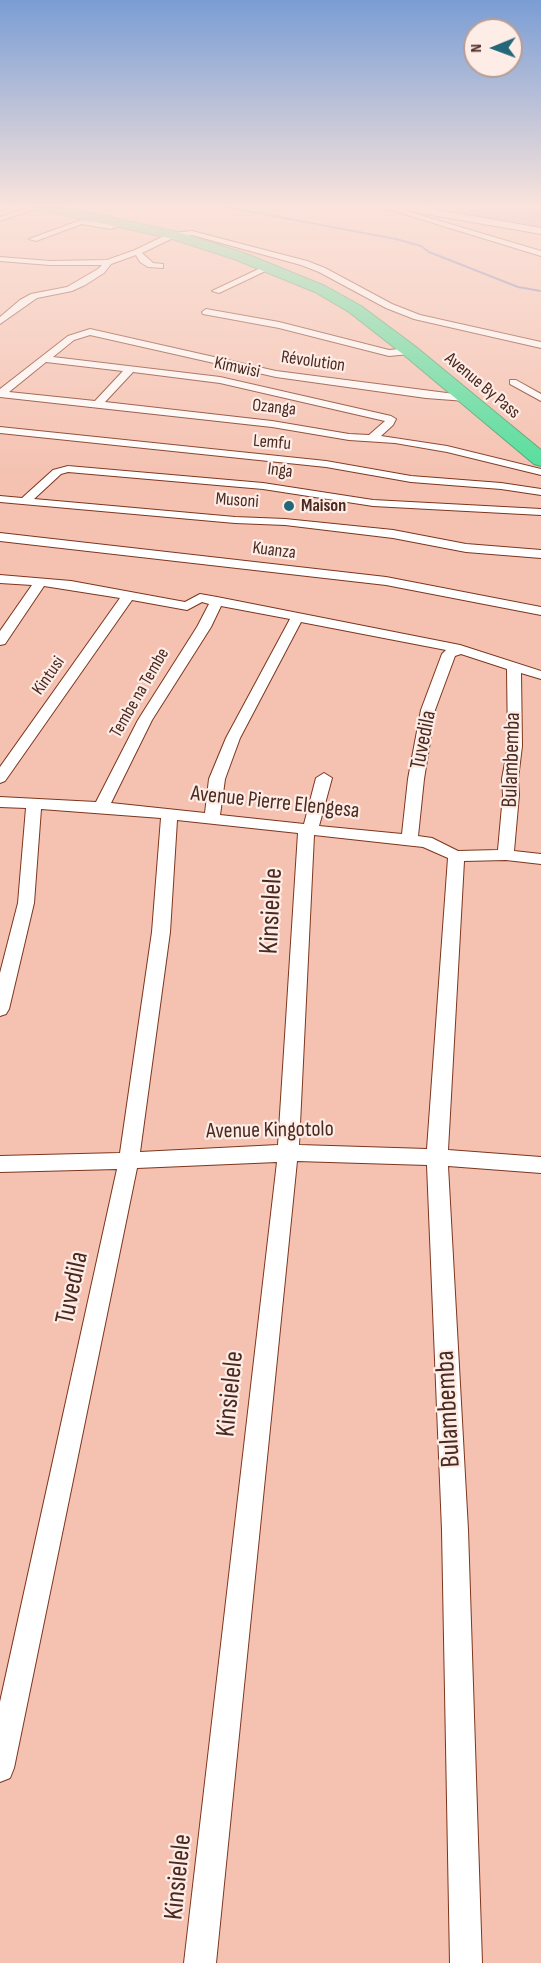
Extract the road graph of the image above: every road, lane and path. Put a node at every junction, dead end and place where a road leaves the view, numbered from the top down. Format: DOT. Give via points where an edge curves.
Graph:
graph roads {
  1 [pos="40,296"];
  2 [pos="331,296"];
  3 [pos="370,296"];
  4 [pos="206,312"];
  5 [pos="0,321"];
  6 [pos="541,345"];
  7 [pos="410,351"];
  8 [pos="45,359"];
  9 [pos="132,368"];
  10 [pos="513,382"];
  11 [pos="0,394"];
  12 [pos="466,398"];
  13 [pos="541,398"];
  14 [pos="97,404"];
  15 [pos="0,429"];
  16 [pos="372,438"];
  17 [pos="541,460"];
  18 [pos="541,472"];
  19 [pos="541,492"];
  20 [pos="0,499"];
  21 [pos="26,500"];
  22 [pos="541,512"];
  23 [pos="0,537"];
  24 [pos="541,554"];
  25 [pos="0,579"];
  26 [pos="41,582"];
  27 [pos="128,596"];
  28 [pos="217,601"];
  29 [pos="541,611"];
  30 [pos="297,618"];
  31 [pos="0,641"];
  32 [pos="460,649"];
  33 [pos="514,665"];
  34 [pos="541,675"];
  35 [pos="0,778"];
  36 [pos="324,778"];
  37 [pos="0,802"];
  38 [pos="34,803"];
  39 [pos="101,807"];
  40 [pos="169,814"];
  41 [pos="212,819"];
  42 [pos="308,830"];
  43 [pos="409,841"];
  44 [pos="506,855"];
  45 [pos="456,856"];
  46 [pos="541,859"];
  47 [pos="0,1009"];
  48 [pos="288,1153"];
  49 [pos="437,1157"];
  50 [pos="129,1159"];
  51 [pos="0,1164"];
  52 [pos="541,1165"];
  53 [pos="0,1768"];
  54 [pos="200,1963"];
  55 [pos="466,1963"];
  1 -- 5 [label="street" via="23,302"];
  2 -- 7 [label="highway, Avenue By Pass"];
  3 -- 6 [label="street" via="410,314"];
  4 -- 7 [label="street" via="388,352"];
  7 -- 12 [label="highway, Avenue By Pass"];
  8 -- 9 [label="street, Kimwisi"];
  8 -- 11 [label="street, Révolution"];
  8 -- 12 [label="street, Révolution" via="71,338 97,332 276,374"];
  9 -- 14 [label="street"];
  9 -- 16 [label="street, Kimwisi" via="220,380 391,419"];
  10 -- 13 [label="street"];
  11 -- 14 [label="street, Ozanga"];
  12 -- 17 [label="highway, Avenue By Pass"];
  14 -- 16 [label="street, Ozanga"];
  15 -- 19 [label="street, Lemfu"];
  16 -- 18 [label="street, Ozanga" via="447,449"];
  20 -- 21 [label="street, Musoni"];
  21 -- 22 [label="street, Inga" via="57,472 68,469 263,486 373,503"];
  21 -- 24 [label="street, Musoni" via="285,522 393,534 466,548"];
  23 -- 29 [label="street, Kuanza" via="386,581"];
  25 -- 26 [label="street"];
  26 -- 27 [label="street"];
  26 -- 31 [label="street"];
  27 -- 28 [label="street" via="187,606 200,598"];
  27 -- 35 [label="street, Kintusi"];
  28 -- 30 [label="street"];
  28 -- 39 [label="street, Tembe na Tembe" via="145,720"];
  30 -- 32 [label="street"];
  30 -- 41 [label="street" via="233,738 218,779"];
  32 -- 33 [label="street"];
  32 -- 43 [label="street, Tuvedila" via="449,654 428,710"];
  33 -- 34 [label="street"];
  33 -- 44 [label="street, Bulambemba" via="515,746"];
  36 -- 42 [label="street, Kinsielele"];
  37 -- 38 [label="street, Avenue Pierre Elengesa"];
  38 -- 39 [label="street, Avenue Pierre Elengesa"];
  38 -- 47 [label="street" via="26,903"];
  39 -- 40 [label="street, Avenue Pierre Elengesa"];
  40 -- 41 [label="street, Avenue Pierre Elengesa"];
  40 -- 50 [label="street, Tuvedila" via="161,932"];
  41 -- 42 [label="street, Avenue Pierre Elengesa"];
  42 -- 43 [label="street, Avenue Pierre Elengesa"];
  42 -- 48 [label="street, Kinsielele"];
  43 -- 45 [label="street, Avenue Pierre Elengesa" via="426,842"];
  44 -- 45 [label="street, Avenue Pierre Elengesa"];
  44 -- 46 [label="street, Avenue Pierre Elengesa"];
  45 -- 49 [label="street, Bulambemba"];
  48 -- 49 [label="street, Avenue Kingotolo"];
  48 -- 50 [label="street, Avenue Kingotolo"];
  48 -- 54 [label="street, Kinsielele"];
  49 -- 52 [label="street, Avenue Kingotolo"];
  49 -- 55 [label="street, Bulambemba" via="455,1530"];
  50 -- 51 [label="street, Avenue Kingotolo"];
  50 -- 53 [label="street, Tuvedila"];
}
